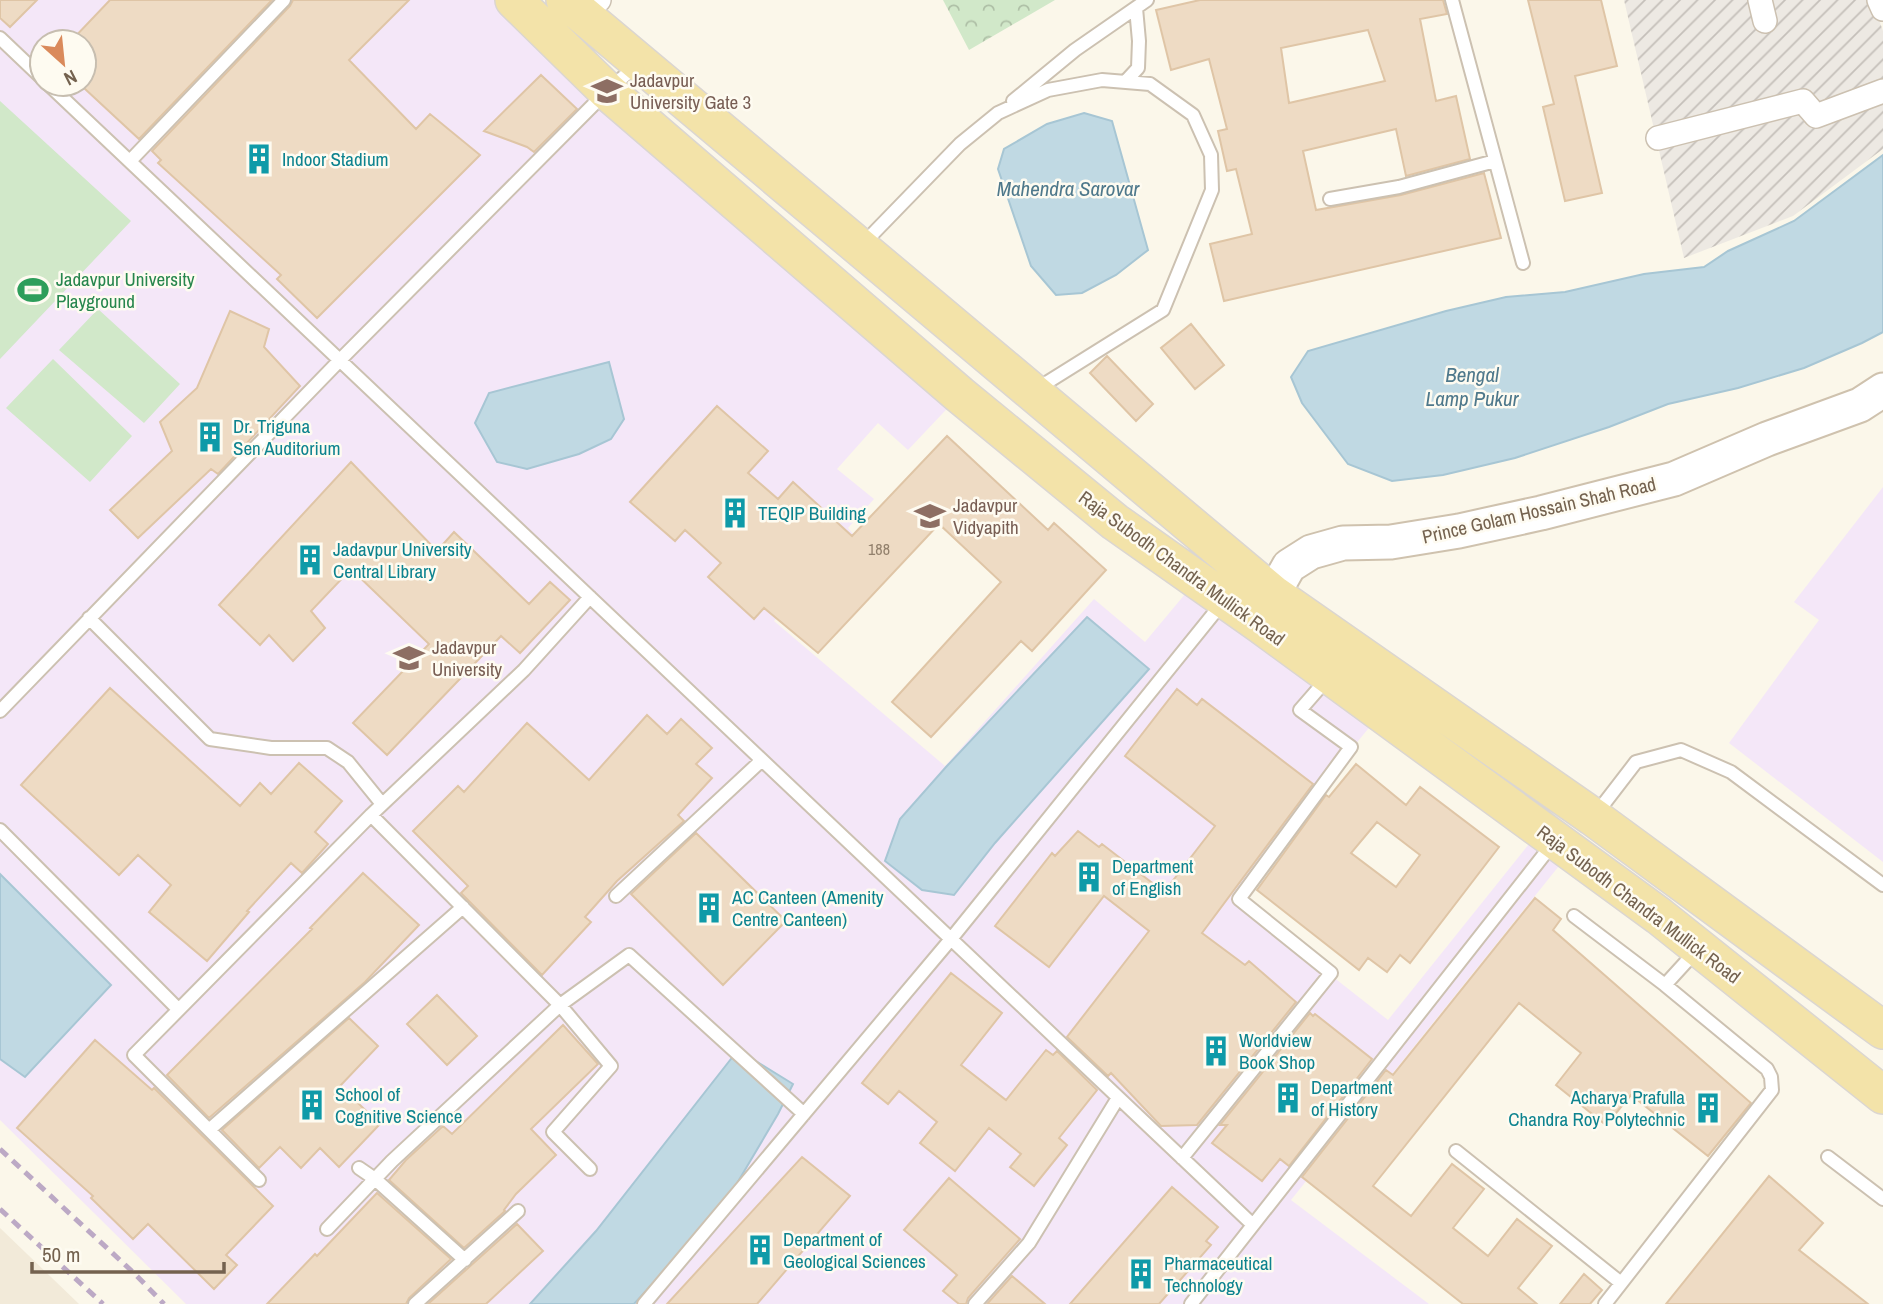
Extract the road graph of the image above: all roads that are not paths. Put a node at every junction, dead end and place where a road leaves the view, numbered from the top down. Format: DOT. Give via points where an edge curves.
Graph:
graph roads {
  1 [pos="284,0"];
  2 [pos="514,0"];
  3 [pos="1452,0"];
  4 [pos="580,3"];
  5 [pos="1142,4"];
  6 [pos="0,38"];
  7 [pos="639,63"];
  8 [pos="28,65"];
  9 [pos="1125,82"];
  10 [pos="607,91"];
  11 [pos="1883,91"];
  12 [pos="63,98"];
  13 [pos="998,113"];
  14 [pos="1658,138"];
  15 [pos="130,161"];
  16 [pos="1495,161"];
  17 [pos="1330,199"];
  18 [pos="858,248"];
  19 [pos="1523,263"];
  20 [pos="340,360"];
  21 [pos="1883,390"];
  22 [pos="1031,392"];
  23 [pos="590,597"];
  24 [pos="1224,601"];
  25 [pos="1267,609"];
  26 [pos="89,618"];
  27 [pos="1330,675"];
  28 [pos="0,711"];
  29 [pos="762,760"];
  30 [pos="382,804"];
  31 [pos="371,815"];
  32 [pos="1594,817"];
  33 [pos="0,830"];
  34 [pos="1556,840"];
  35 [pos="1883,885"];
  36 [pos="616,896"];
  37 [pos="463,907"];
  38 [pos="1574,916"];
  39 [pos="951,939"];
  40 [pos="1699,948"];
  41 [pos="1665,985"];
  42 [pos="560,1005"];
  43 [pos="177,1008"];
  44 [pos="1883,1030"];
  45 [pos="1883,1095"];
  46 [pos="1118,1098"];
  47 [pos="804,1114"];
  48 [pos="209,1130"];
  49 [pos="1456,1151"];
  50 [pos="1828,1157"];
  51 [pos="1182,1158"];
  52 [pos="359,1168"];
  53 [pos="590,1169"];
  54 [pos="375,1179"];
  55 [pos="259,1180"];
  56 [pos="1883,1199"];
  57 [pos="518,1211"];
  58 [pos="1253,1225"];
  59 [pos="327,1229"];
  60 [pos="465,1260"];
  61 [pos="1621,1283"];
  62 [pos="415,1304"];
  63 [pos="644,1304"];
  64 [pos="975,1304"];
  65 [pos="1191,1304"];
  66 [pos="1605,1304"];
  1 -- 15 [label="lane"];
  2 -- 10 [label="main road, Raja Subodh Chandra Mullick Road"];
  3 -- 16 [label="lane"];
  4 -- 7 [label="main road, Raja Subodh Chandra Mullick Road"];
  5 -- 9 [label="lane" via="1138,68"];
  5 -- 13 [label="lane" via="1075,50"];
  6 -- 8 [label="lane"];
  7 -- 10 [label="lane"];
  7 -- 18 [label="main road, Raja Subodh Chandra Mullick Road"];
  9 -- 13 [label="lane" via="1102,80 1048,90"];
  9 -- 22 [label="lane" via="1150,84 1193,115 1211,155 1212,190 1163,310"];
  10 -- 20 [label="lane"];
  10 -- 24 [label="main road, Raja Subodh Chandra Mullick Road" via="960,395 1115,522"];
  11 -- 14 [label="street" via="1816,116 1803,101"];
  12 -- 15 [label="lane"];
  13 -- 18 [label="lane" via="960,144"];
  15 -- 20 [label="lane"];
  16 -- 17 [label="lane" via="1399,187"];
  16 -- 19 [label="lane"];
  18 -- 22 [label="main road, Raja Subodh Chandra Mullick Road"];
  20 -- 23 [label="lane"];
  20 -- 26 [label="lane"];
  21 -- 25 [label="street, Prince Golam Hossain Shah Road" via="1860,405 1674,479 1459,531 1343,543 1311,552 1289,566"];
  22 -- 25 [label="main road, Raja Subodh Chandra Mullick Road"];
  23 -- 29 [label="lane"];
  23 -- 30 [label="lane" via="524,670"];
  24 -- 25 [label="main road, Raja Subodh Chandra Mullick Road"];
  24 -- 39 [label="lane"];
  25 -- 27 [label="main road, Raja Subodh Chandra Mullick Road"];
  25 -- 32 [label="main road, Raja Subodh Chandra Mullick Road"];
  26 -- 28 [label="lane"];
  26 -- 30 [label="lane" via="211,738 271,748 327,748 348,762"];
  27 -- 34 [label="main road, Raja Subodh Chandra Mullick Road"];
  27 -- 51 [label="lane" via="1300,710 1351,747 1239,899 1331,973"];
  29 -- 36 [label="lane"];
  29 -- 39 [label="lane"];
  30 -- 31 [label="lane"];
  31 -- 37 [label="lane"];
  31 -- 43 [label="lane"];
  32 -- 35 [label="lane" via="1636,762 1681,750 1731,772"];
  32 -- 44 [label="main road, Raja Subodh Chandra Mullick Road"];
  33 -- 43 [label="lane"];
  34 -- 40 [label="main road, Raja Subodh Chandra Mullick Road"];
  34 -- 58 [label="lane"];
  37 -- 42 [label="lane"];
  37 -- 48 [label="lane"];
  38 -- 41 [label="lane"];
  39 -- 46 [label="lane"];
  39 -- 47 [label="lane"];
  40 -- 41 [label="lane"];
  40 -- 45 [label="main road, Raja Subodh Chandra Mullick Road"];
  41 -- 61 [label="lane" via="1767,1069 1772,1090"];
  42 -- 47 [label="lane" via="629,955"];
  42 -- 53 [label="lane" via="611,1066 553,1132"];
  42 -- 54 [label="lane"];
  43 -- 48 [label="lane" via="134,1055"];
  46 -- 51 [label="lane"];
  46 -- 64 [label="lane" via="1029,1243"];
  47 -- 63 [label="lane"];
  48 -- 55 [label="lane"];
  49 -- 61 [label="lane"];
  50 -- 56 [label="lane"];
  51 -- 58 [label="lane"];
  52 -- 54 [label="lane"];
  54 -- 59 [label="lane"];
  54 -- 60 [label="lane"];
  57 -- 60 [label="lane"];
  58 -- 65 [label="lane"];
  60 -- 62 [label="lane"];
  61 -- 66 [label="lane"];
}
